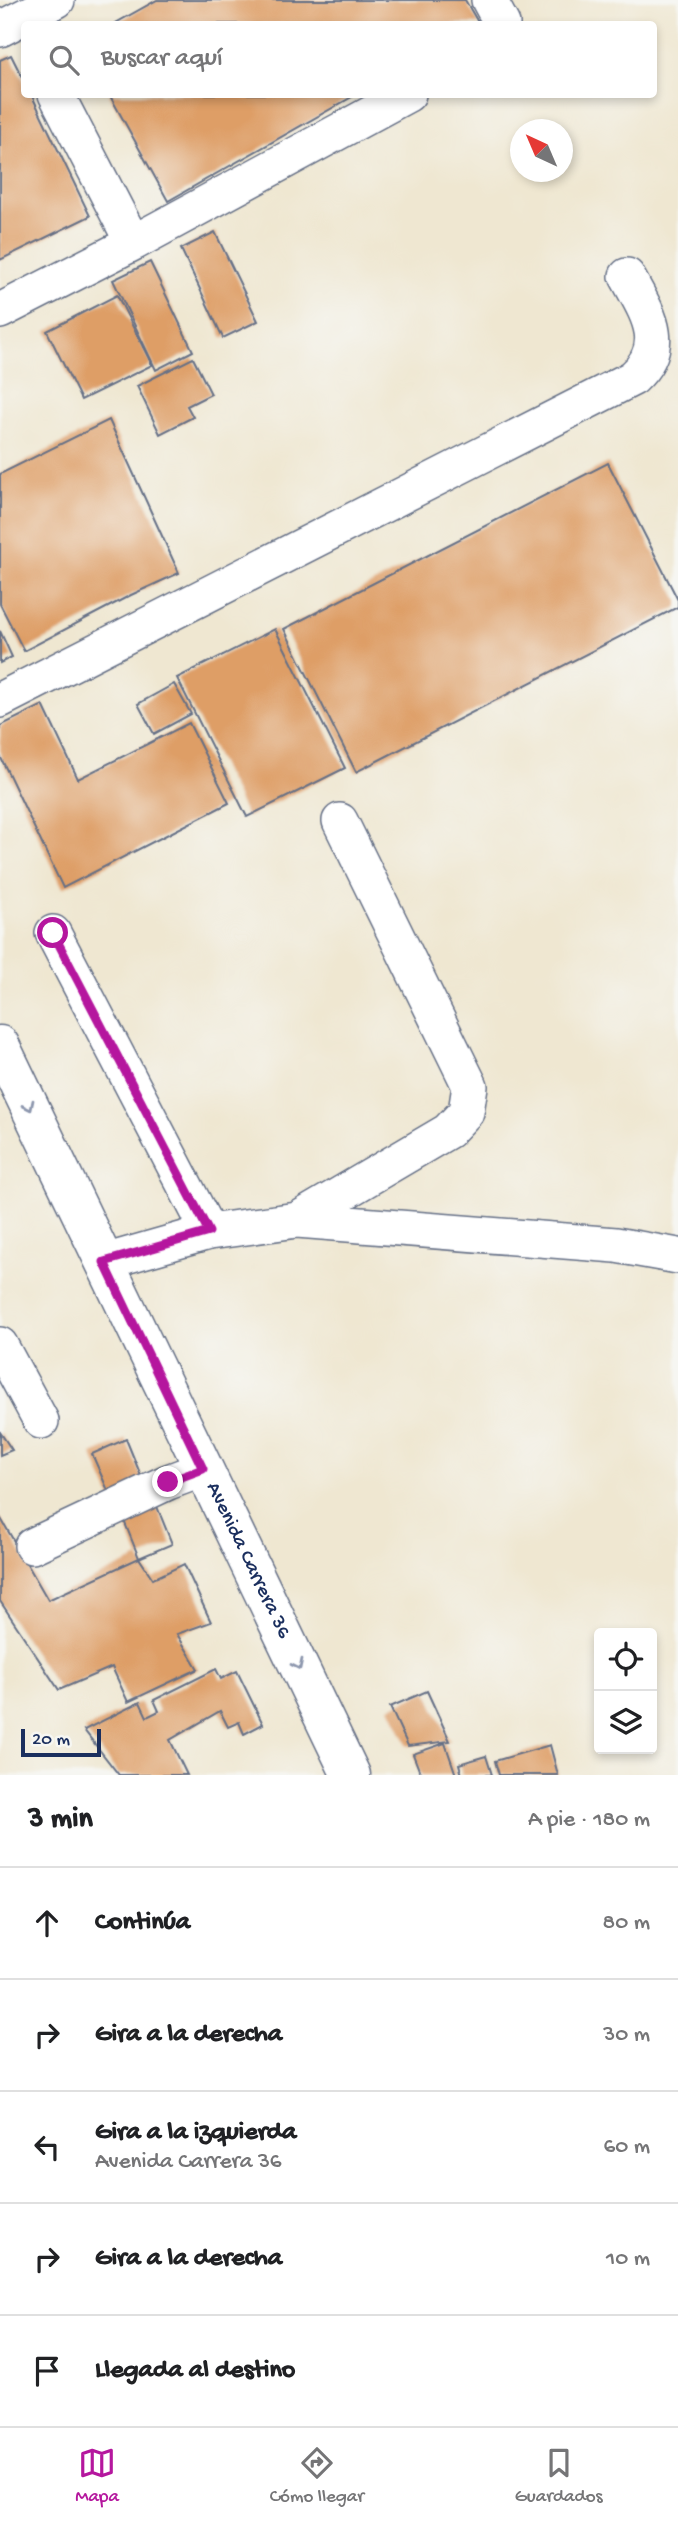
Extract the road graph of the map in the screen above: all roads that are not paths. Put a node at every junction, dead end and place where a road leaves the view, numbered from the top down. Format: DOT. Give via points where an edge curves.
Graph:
graph roads {
  1 [pos="57,0"];
  2 [pos="489,0"];
  3 [pos="13,20"];
  4 [pos="500,21"];
  5 [pos="58,98"];
  6 [pos="401,98"];
  7 [pos="133,243"];
  8 [pos="627,276"];
  9 [pos="0,311"];
  10 [pos="661,312"];
  11 [pos="0,700"];
  12 [pos="340,821"];
  13 [pos="53,933"];
  14 [pos="0,1045"];
  15 [pos="297,1220"];
  16 [pos="209,1232"];
  17 [pos="678,1256"];
  18 [pos="104,1262"];
  19 [pos="0,1345"];
  20 [pos="41,1421"];
  21 [pos="203,1469"];
  22 [pos="32,1546"];
  23 [pos="351,1775"];
  1 -- 3 [label="lane"];
  2 -- 4 [label="lane"];
  5 -- 7 [label="lane"];
  6 -- 7 [label="lane"];
  7 -- 9 [label="lane"];
  8 -- 10 [label="lane"];
  10 -- 11 [label="lane" via="652,351 633,378"];
  12 -- 15 [label="lane" via="470,1086 466,1112 448,1131"];
  13 -- 16 [label="lane"];
  14 -- 18 [label="main road, Avenida Carrera 36, one-way"];
  15 -- 16 [label="lane"];
  15 -- 17 [label="lane" via="616,1245"];
  16 -- 18 [label="lane"];
  18 -- 21 [label="main road, Avenida Carrera 36"];
  19 -- 20 [label="lane"];
  21 -- 22 [label="lane"];
  21 -- 23 [label="main road, Avenida Carrera 36, one-way"];
}
